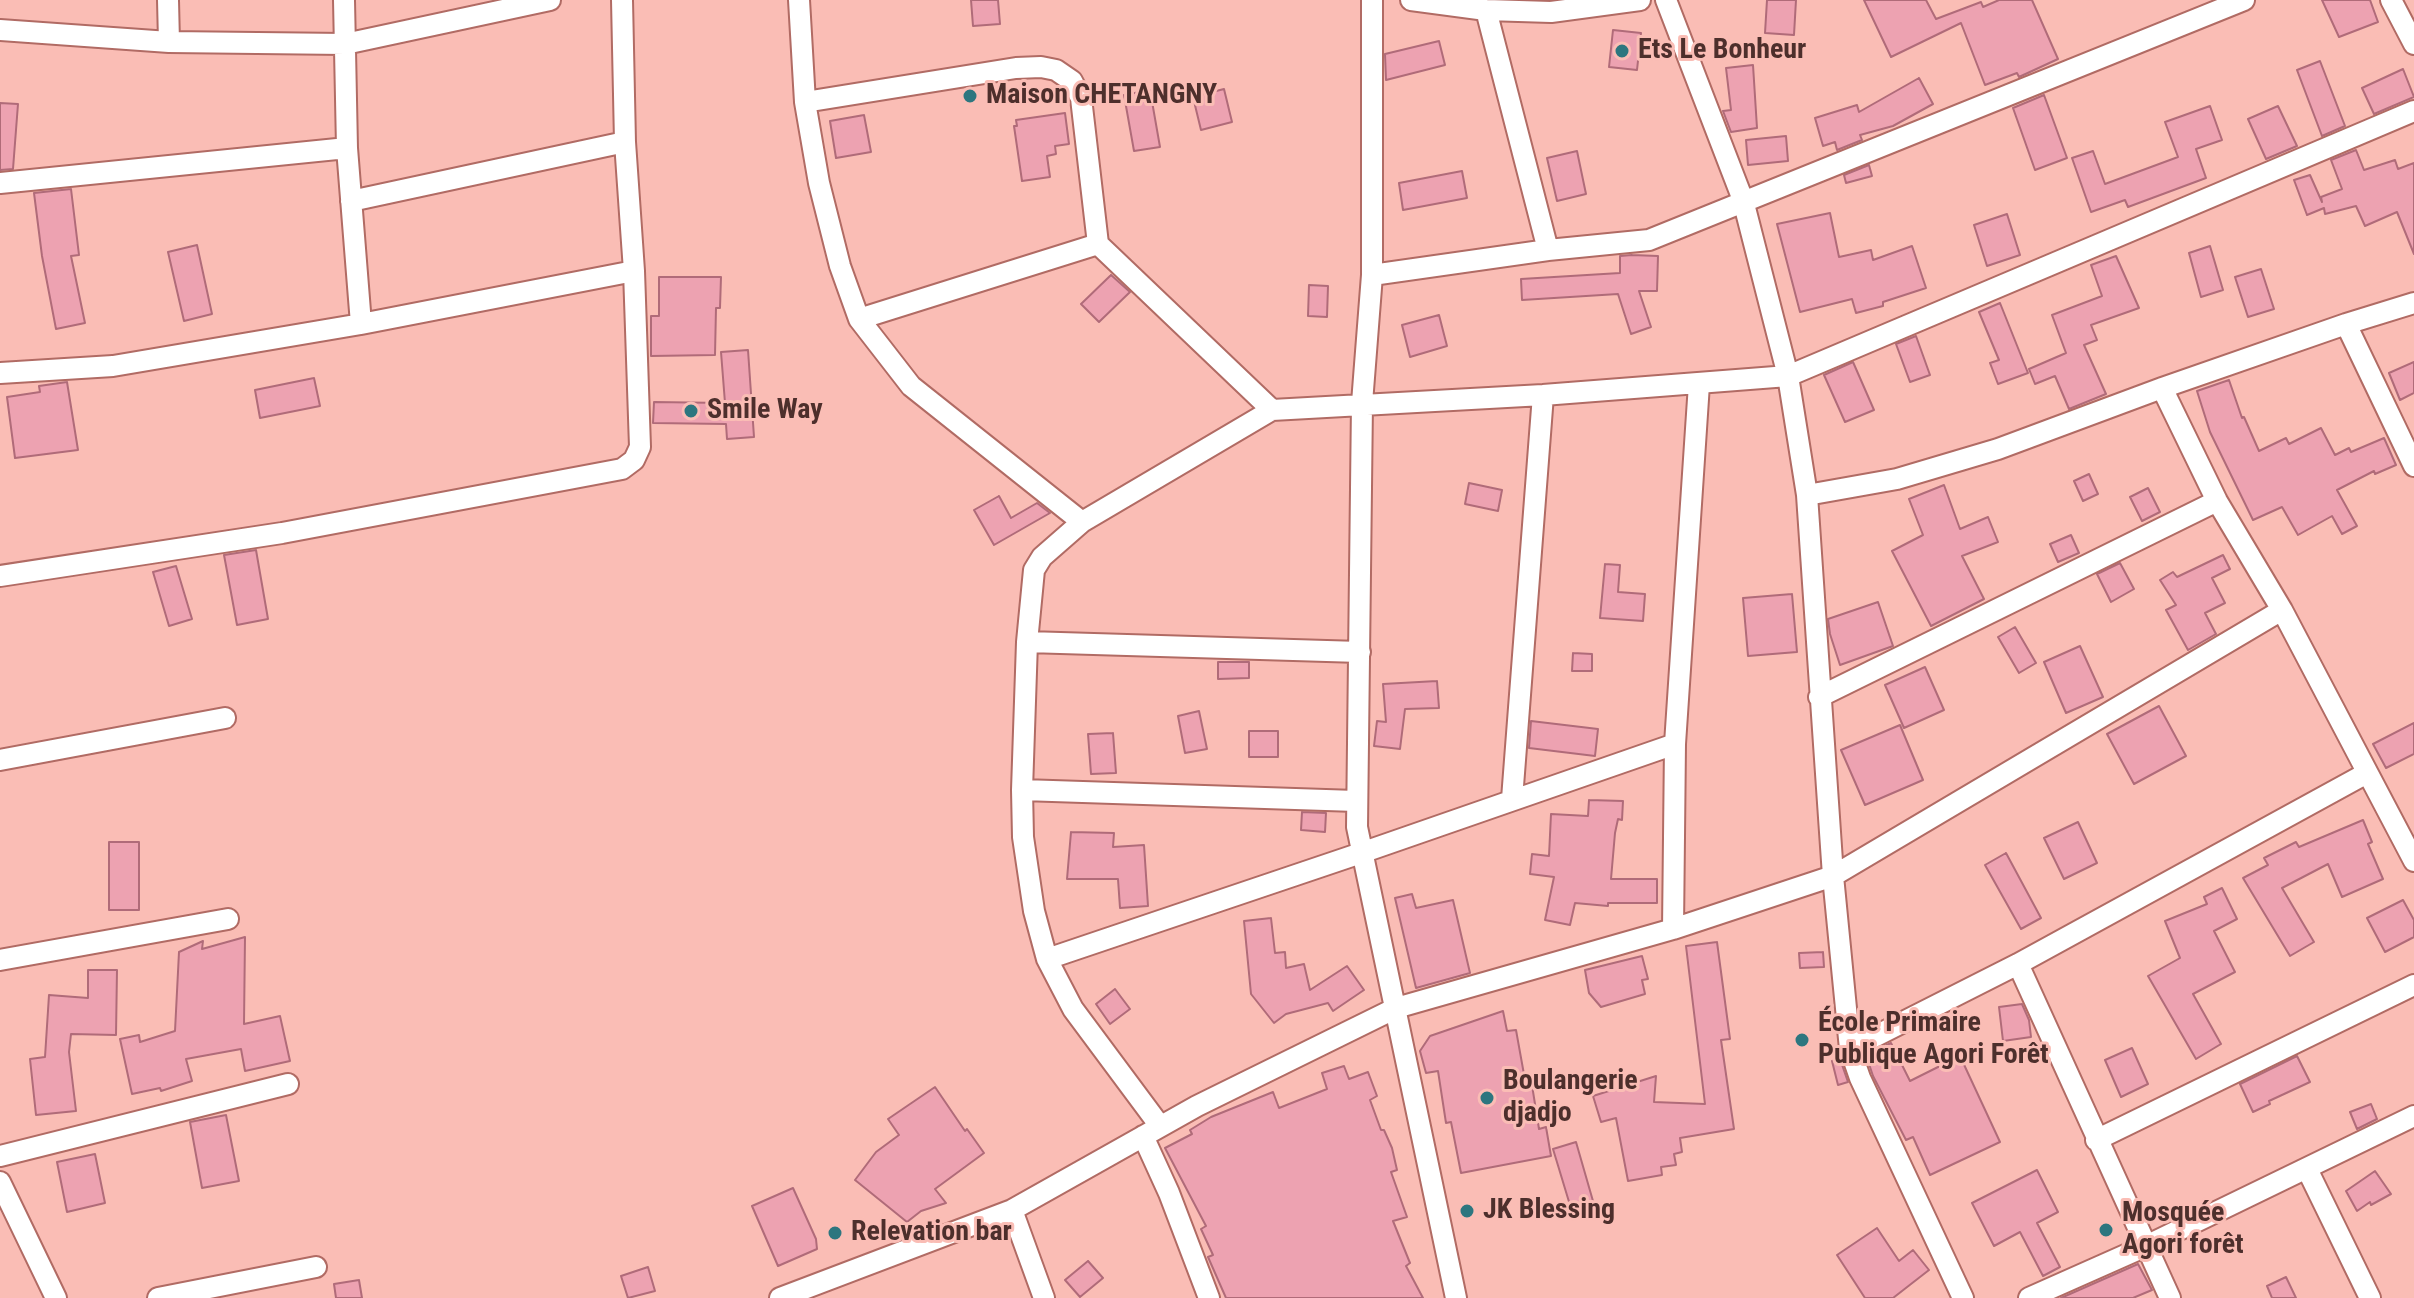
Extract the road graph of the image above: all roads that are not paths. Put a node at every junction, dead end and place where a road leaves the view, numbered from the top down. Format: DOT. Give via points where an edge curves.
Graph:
graph roads {
  1 [pos="168,0"];
  2 [pos="344,0"];
  3 [pos="622,0"];
  4 [pos="799,0"];
  5 [pos="1372,0"];
  6 [pos="1411,0"];
  7 [pos="1640,0"];
  8 [pos="1666,0"];
  9 [pos="2244,0"];
  10 [pos="2391,0"];
  11 [pos="546,1"];
  12 [pos="1551,6"];
  13 [pos="1486,10"];
  14 [pos="0,30"];
  15 [pos="169,42"];
  16 [pos="345,44"];
  17 [pos="2414,44"];
  18 [pos="805,102"];
  19 [pos="2414,111"];
  20 [pos="625,142"];
  21 [pos="347,148"];
  22 [pos="0,183"];
  23 [pos="1743,200"];
  24 [pos="351,201"];
  25 [pos="1098,244"];
  26 [pos="1548,250"];
  27 [pos="634,271"];
  28 [pos="1372,275"];
  29 [pos="2414,303"];
  30 [pos="859,319"];
  31 [pos="361,324"];
  32 [pos="2346,324"];
  33 [pos="0,373"];
  34 [pos="1788,376"];
  35 [pos="1699,384"];
  36 [pos="2162,388"];
  37 [pos="1543,395"];
  38 [pos="1362,403"];
  39 [pos="1272,410"];
  40 [pos="2414,466"];
  41 [pos="1807,495"];
  42 [pos="2217,501"];
  43 [pos="1082,522"];
  44 [pos="0,576"];
  45 [pos="2282,610"];
  46 [pos="1027,642"];
  47 [pos="1360,652"];
  48 [pos="1819,697"];
  49 [pos="225,718"];
  50 [pos="1675,744"];
  51 [pos="0,760"];
  52 [pos="2367,773"];
  53 [pos="1022,790"];
  54 [pos="1512,799"];
  55 [pos="1356,801"];
  56 [pos="1361,853"];
  57 [pos="2414,861"];
  58 [pos="1833,876"];
  59 [pos="228,919"];
  60 [pos="1673,929"];
  61 [pos="1047,959"];
  62 [pos="0,960"];
  63 [pos="2018,964"];
  64 [pos="2414,985"];
  65 [pos="1396,1008"];
  66 [pos="1850,1049"];
  67 [pos="288,1084"];
  68 [pos="2414,1116"];
  69 [pos="1151,1131"];
  70 [pos="2096,1140"];
  71 [pos="0,1156"];
  72 [pos="2307,1169"];
  73 [pos="0,1182"];
  74 [pos="1012,1210"];
  75 [pos="2146,1246"];
  76 [pos="316,1267"];
  77 [pos="831,1289"];
  78 [pos="56,1298"];
  79 [pos="158,1298"];
  80 [pos="780,1298"];
  81 [pos="1044,1298"];
  82 [pos="1209,1298"];
  83 [pos="1456,1298"];
  84 [pos="1963,1298"];
  85 [pos="2029,1298"];
  86 [pos="2170,1298"];
  87 [pos="2370,1298"];
  1 -- 15 [label="street"];
  2 -- 16 [label="street"];
  3 -- 20 [label="street"];
  4 -- 18 [label="street"];
  5 -- 28 [label="street"];
  6 -- 13 [label="street"];
  7 -- 12 [label="street"];
  8 -- 23 [label="street"];
  9 -- 23 [label="street"];
  10 -- 17 [label="street"];
  11 -- 16 [label="street"];
  12 -- 13 [label="street"];
  13 -- 26 [label="street"];
  14 -- 15 [label="street"];
  15 -- 16 [label="street"];
  16 -- 21 [label="street"];
  18 -- 25 [label="street" via="1016,68 1056,70 1072,81 1081,98"];
  18 -- 30 [label="street" via="822,197"];
  19 -- 34 [label="street"];
  20 -- 24 [label="street"];
  20 -- 27 [label="street"];
  21 -- 22 [label="street"];
  21 -- 24 [label="street"];
  23 -- 26 [label="street" via="1649,240"];
  23 -- 34 [label="street"];
  24 -- 31 [label="street"];
  25 -- 30 [label="street"];
  25 -- 39 [label="street"];
  26 -- 28 [label="street"];
  27 -- 31 [label="street"];
  27 -- 44 [label="street" via="640,447 622,469 282,533"];
  28 -- 38 [label="street"];
  29 -- 32 [label="street"];
  30 -- 43 [label="street" via="911,386"];
  31 -- 33 [label="street" via="113,366"];
  32 -- 36 [label="street"];
  32 -- 40 [label="street"];
  34 -- 35 [label="street"];
  34 -- 41 [label="street"];
  35 -- 37 [label="street"];
  35 -- 50 [label="street"];
  36 -- 41 [label="street" via="1998,449 1897,479"];
  36 -- 42 [label="street"];
  37 -- 38 [label="street"];
  37 -- 54 [label="street"];
  38 -- 39 [label="street"];
  38 -- 47 [label="street"];
  39 -- 43 [label="street"];
  41 -- 48 [label="street"];
  42 -- 45 [label="street"];
  42 -- 48 [label="street"];
  43 -- 46 [label="street" via="1034,570"];
  45 -- 52 [label="street"];
  45 -- 58 [label="street"];
  46 -- 47 [label="street"];
  46 -- 53 [label="street"];
  47 -- 55 [label="street"];
  48 -- 58 [label="street"];
  49 -- 51 [label="street"];
  50 -- 54 [label="street"];
  50 -- 60 [label="street"];
  52 -- 57 [label="street"];
  52 -- 63 [label="street"];
  53 -- 55 [label="street"];
  53 -- 61 [label="street" via="1023,837"];
  54 -- 56 [label="street"];
  55 -- 56 [label="street"];
  56 -- 61 [label="street"];
  56 -- 65 [label="street"];
  58 -- 60 [label="street"];
  58 -- 66 [label="street"];
  59 -- 62 [label="street"];
  60 -- 65 [label="street"];
  61 -- 69 [label="street"];
  63 -- 66 [label="street"];
  63 -- 70 [label="street"];
  64 -- 70 [label="street"];
  65 -- 69 [label="street"];
  65 -- 83 [label="street"];
  66 -- 84 [label="street"];
  67 -- 71 [label="street"];
  68 -- 72 [label="street"];
  69 -- 74 [label="street"];
  69 -- 82 [label="street"];
  70 -- 75 [label="street"];
  72 -- 75 [label="street"];
  72 -- 87 [label="street"];
  73 -- 78 [label="street"];
  74 -- 77 [label="street"];
  74 -- 81 [label="street"];
  75 -- 85 [label="street"];
  75 -- 86 [label="street"];
  76 -- 79 [label="street"];
  77 -- 80 [label="street"];
}
